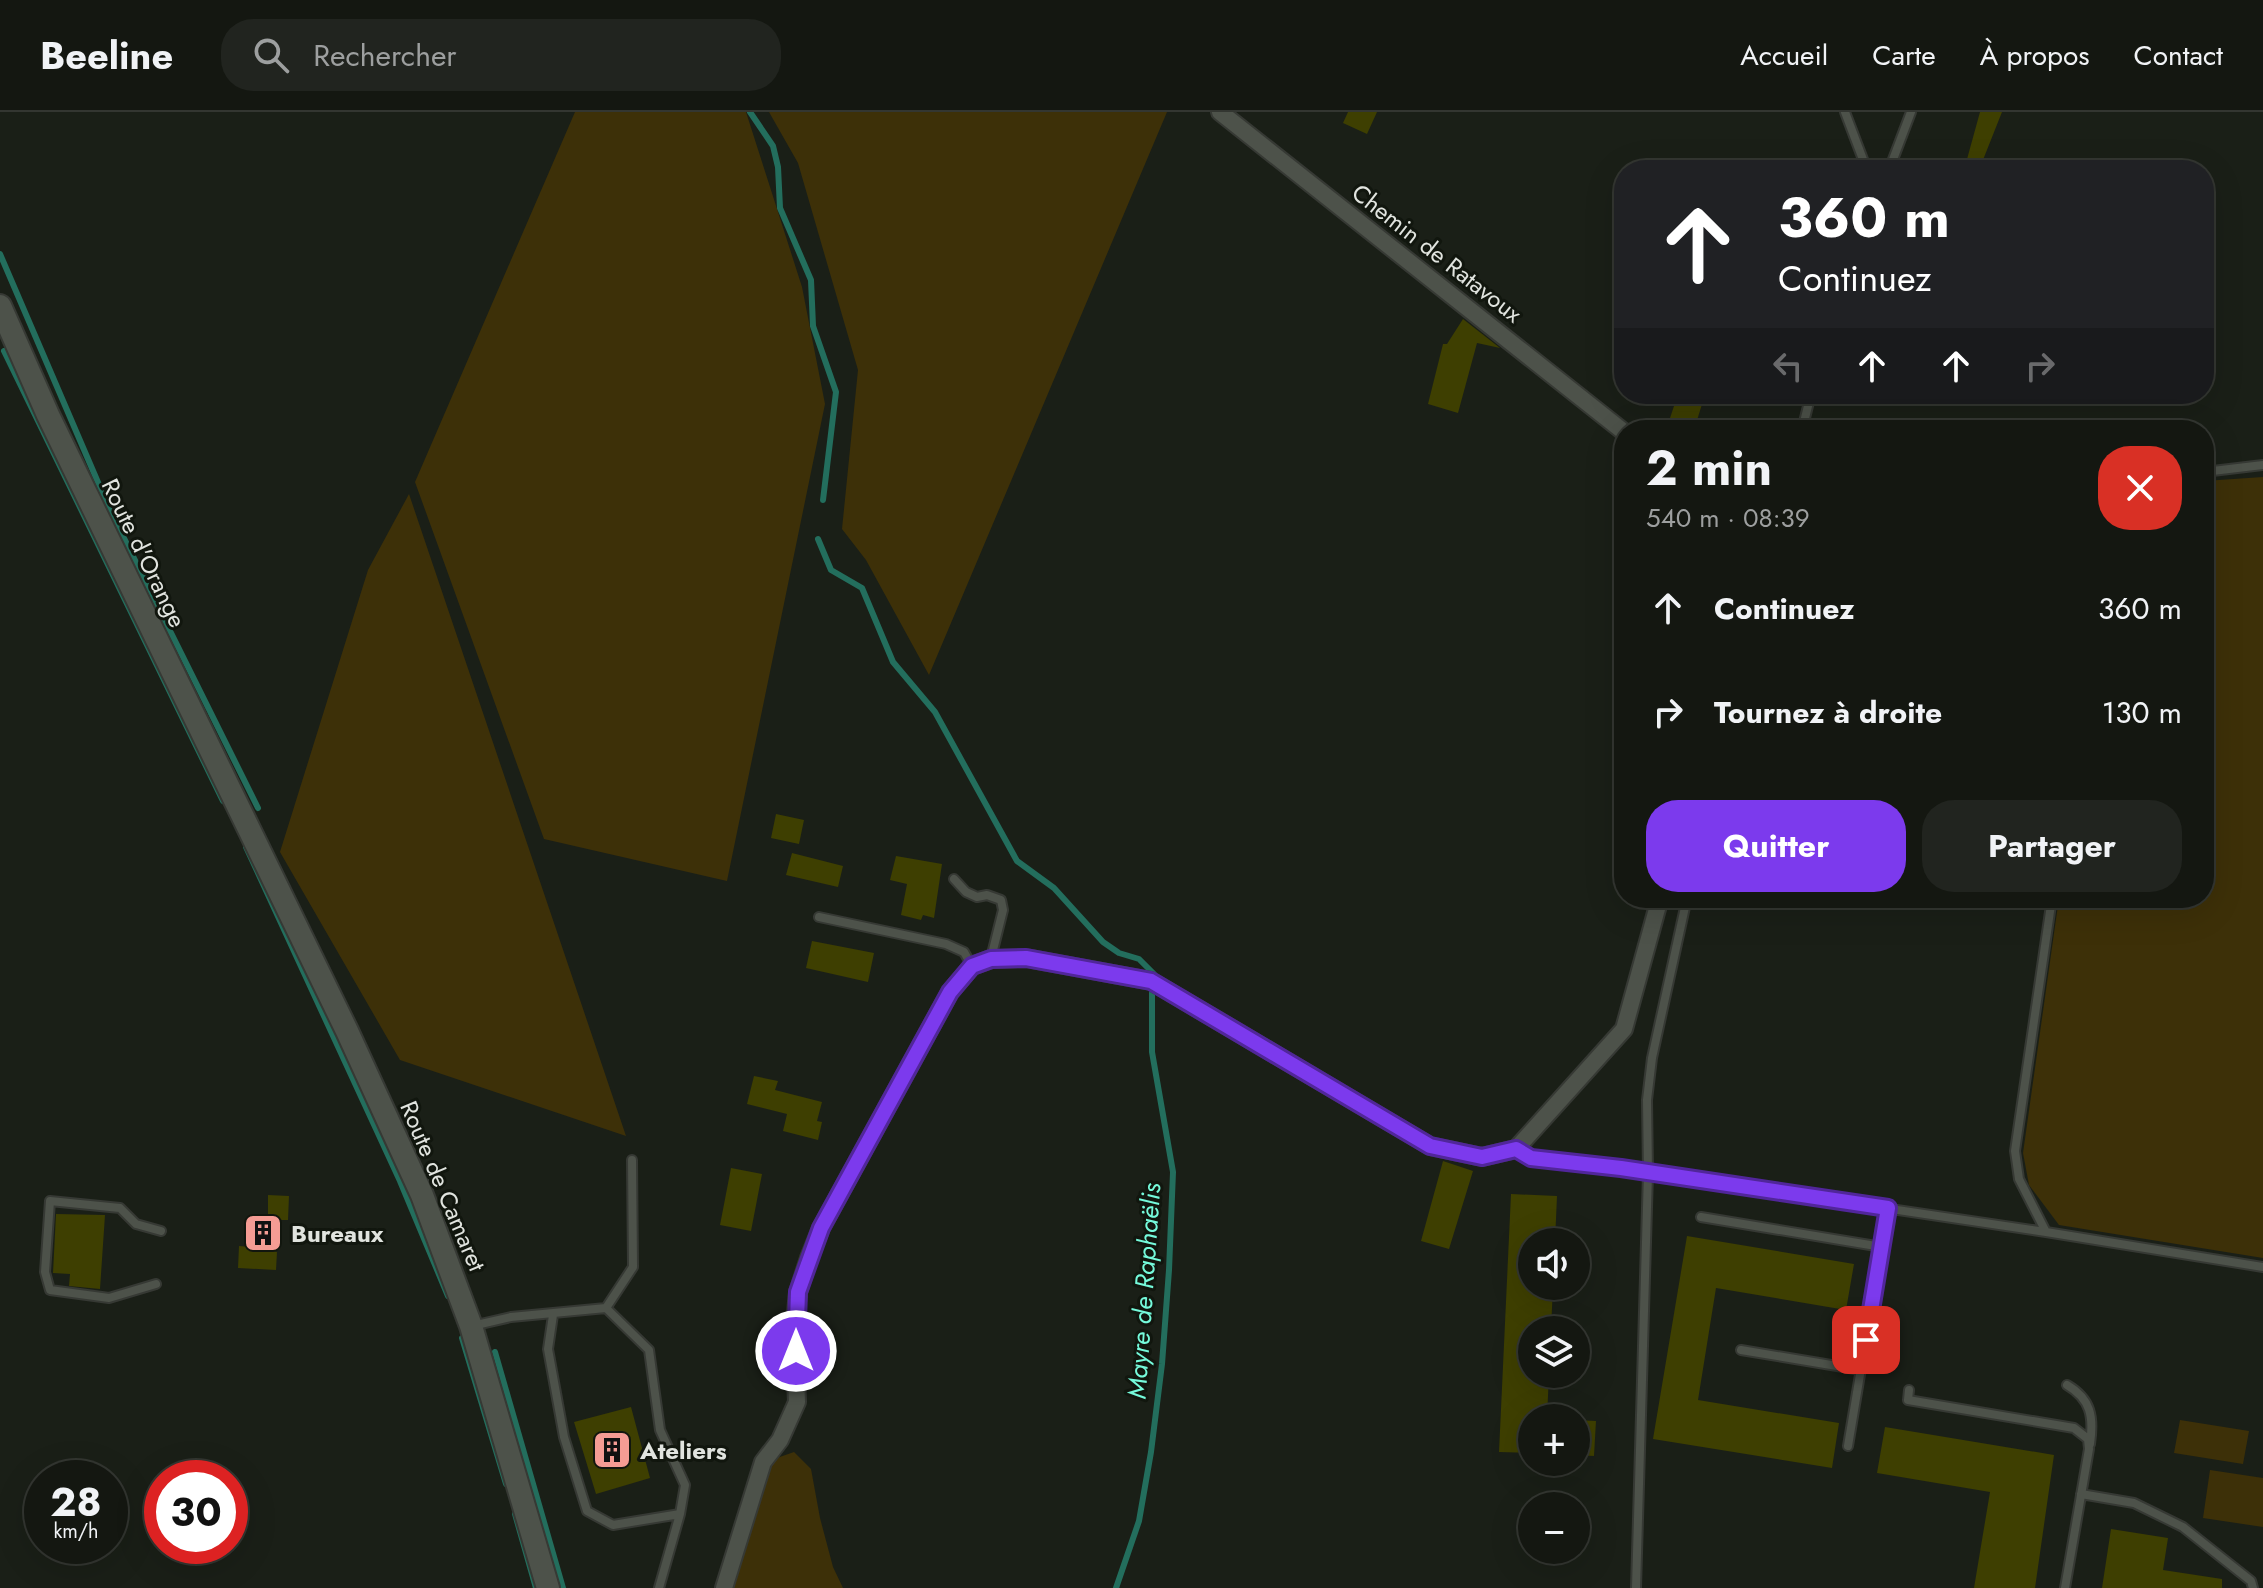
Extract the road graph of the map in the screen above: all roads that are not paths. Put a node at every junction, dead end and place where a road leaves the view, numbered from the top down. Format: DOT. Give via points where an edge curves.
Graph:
graph roads {
  1 [pos="1220,112"];
  2 [pos="1845,112"];
  3 [pos="1910,113"];
  4 [pos="1863,160"];
  5 [pos="1893,160"];
  6 [pos="2,319"];
  7 [pos="1614,424"];
  8 [pos="2263,465"];
  9 [pos="2214,471"];
  10 [pos="246,821"];
  11 [pos="954,879"];
  12 [pos="1657,908"];
  13 [pos="1685,908"];
  14 [pos="2051,908"];
  15 [pos="819,917"];
  16 [pos="991,959"];
  17 [pos="972,966"];
  18 [pos="1516,1149"];
  19 [pos="632,1160"];
  20 [pos="1648,1173"];
  21 [pos="1888,1208"];
  22 [pos="1701,1217"];
  23 [pos="161,1231"];
  24 [pos="2046,1232"];
  25 [pos="1882,1247"];
  26 [pos="2263,1267"];
  27 [pos="156,1284"];
  28 [pos="606,1308"];
  29 [pos="553,1315"];
  30 [pos="471,1326"];
  31 [pos="1741,1350"];
  32 [pos="1861,1370"];
  33 [pos="2067,1385"];
  34 [pos="1909,1390"];
  35 [pos="1848,1446"];
  36 [pos="2089,1449"];
  37 [pos="2081,1494"];
  38 [pos="680,1514"];
  39 [pos="548,1588"];
  40 [pos="659,1588"];
  41 [pos="724,1588"];
  42 [pos="1636,1588"];
  43 [pos="2065,1588"];
  44 [pos="2253,1588"];
  1 -- 7 [label="street, Chemin de Ratavoux"];
  2 -- 4 [label="lane"];
  3 -- 5 [label="lane"];
  6 -- 10 [label="main road, Route d'Orange"];
  8 -- 9 [label="lane"];
  10 -- 30 [label="main road, Route de Camaret" via="422,1195"];
  11 -- 16 [label="lane" via="977,897 1001,900"];
  12 -- 18 [label="street" via="1624,1029"];
  13 -- 20 [label="lane" via="1652,1058"];
  14 -- 24 [label="lane" via="2015,1151 2019,1179"];
  15 -- 17 [label="lane" via="946,944 964,952"];
  16 -- 17 [label="street"];
  16 -- 18 [label="street" via="1026,958 1151,981 1430,1146 1482,1157"];
  17 -- 41 [label="street" via="950,992 821,1228 798,1292 797,1402 763,1462"];
  18 -- 20 [label="lane" via="1531,1158"];
  19 -- 28 [label="lane" via="633,1267"];
  20 -- 21 [label="lane"];
  20 -- 42 [label="lane"];
  21 -- 24 [label="lane"];
  21 -- 25 [label="lane"];
  22 -- 25 [label="lane"];
  23 -- 27 [label="lane" via="136,1224 120,1208 50,1201 45,1272 50,1290 109,1298"];
  24 -- 26 [label="lane"];
  25 -- 32 [label="lane"];
  28 -- 29 [label="lane"];
  28 -- 38 [label="lane" via="649,1350 660,1430 685,1485"];
  29 -- 30 [label="lane"];
  29 -- 38 [label="lane" via="548,1349 564,1437 587,1511 613,1525"];
  30 -- 39 [label="main road, Route de Camaret"];
  31 -- 32 [label="lane"];
  32 -- 35 [label="lane"];
  33 -- 36 [label="lane" via="2079,1392 2092,1414"];
  34 -- 36 [label="lane" via="1908,1400 2074,1428 2088,1439"];
  36 -- 37 [label="lane"];
  37 -- 43 [label="lane"];
  37 -- 44 [label="lane" via="2134,1503 2183,1527"];
  38 -- 40 [label="lane"];
}
